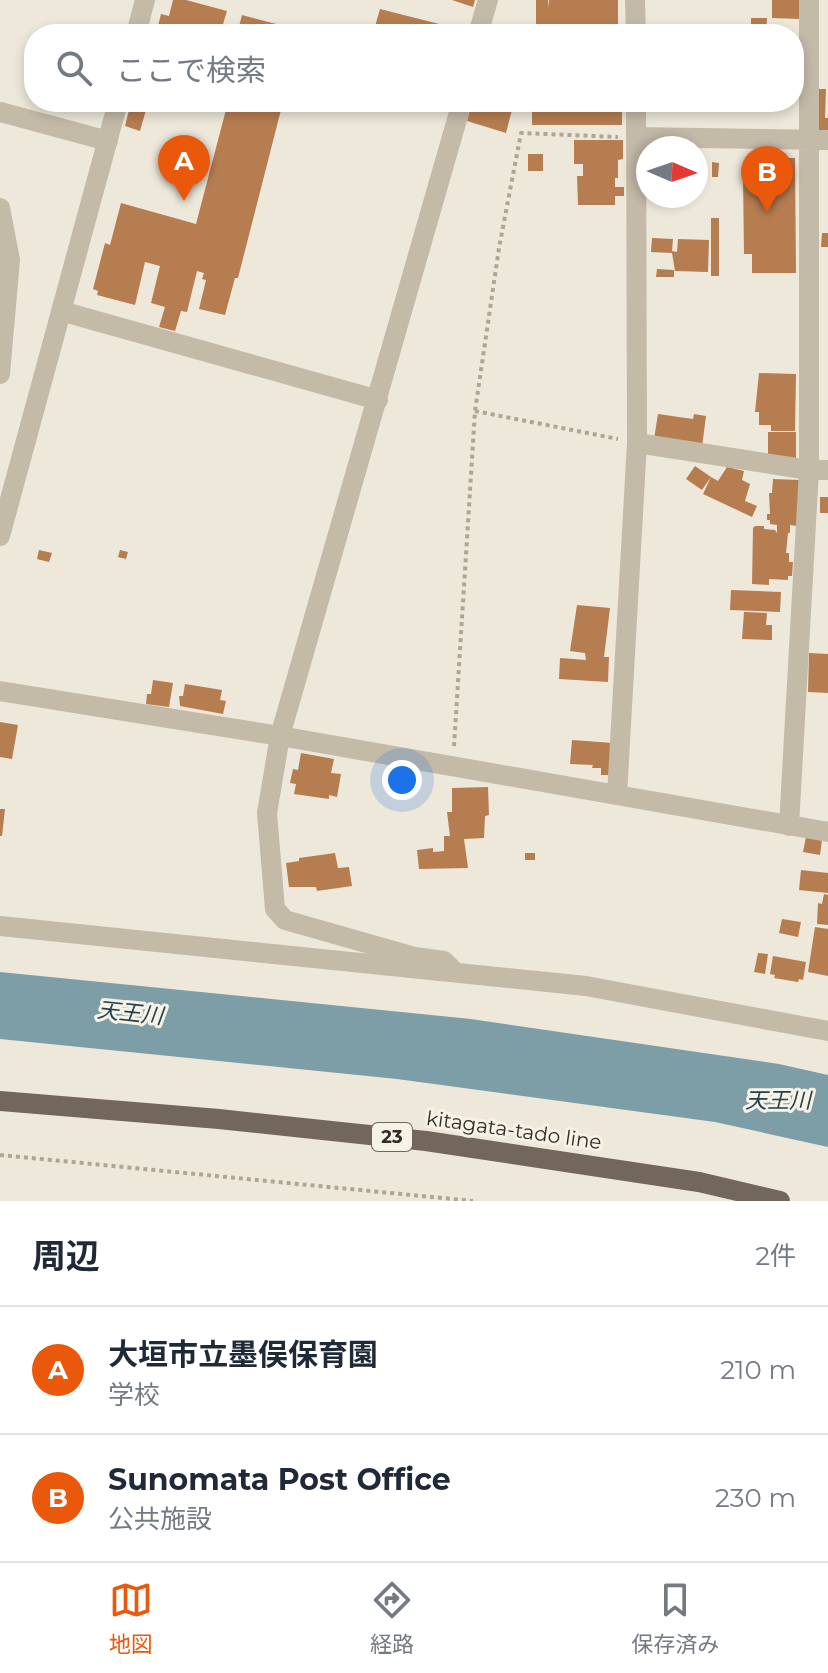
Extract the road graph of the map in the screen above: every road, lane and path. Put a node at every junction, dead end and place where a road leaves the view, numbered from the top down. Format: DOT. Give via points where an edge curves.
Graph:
graph roads {
  1 [pos="145,0"];
  2 [pos="488,0"];
  3 [pos="635,0"];
  4 [pos="809,0"];
  5 [pos="139,24"];
  6 [pos="481,24"];
  7 [pos="636,24"];
  8 [pos="0,112"];
  9 [pos="115,112"];
  10 [pos="459,112"];
  11 [pos="636,112"];
  12 [pos="637,136"];
  13 [pos="636,137"];
  14 [pos="708,138"];
  15 [pos="818,140"];
  16 [pos="108,141"];
  17 [pos="0,208"];
  18 [pos="637,208"];
  19 [pos="61,311"];
  20 [pos="0,374"];
  21 [pos="378,400"];
  22 [pos="475,411"];
  23 [pos="637,443"];
  24 [pos="819,470"];
  25 [pos="1,523"];
  26 [pos="0,691"];
  27 [pos="280,736"];
  28 [pos="453,766"];
  29 [pos="617,795"];
  30 [pos="789,826"];
  31 [pos="828,832"];
  32 [pos="0,926"];
  33 [pos="455,972"];
  34 [pos="828,1031"];
  35 [pos="0,1101"];
  36 [pos="0,1155"];
  37 [pos="473,1201"];
  38 [pos="780,1201"];
  1 -- 5 [label="street"];
  2 -- 6 [label="street"];
  3 -- 7 [label="street"];
  4 -- 15 [label="street"];
  8 -- 16 [label="street"];
  9 -- 16 [label="street"];
  10 -- 21 [label="street"];
  11 -- 12 [label="street"];
  13 -- 22 [label="path" via="521,133"];
  14 -- 15 [label="street"];
  15 -- 24 [label="street"];
  16 -- 19 [label="street"];
  17 -- 20 [label="street" via="10,260"];
  18 -- 23 [label="street"];
  19 -- 21 [label="street"];
  19 -- 25 [label="street"];
  21 -- 27 [label="street"];
  22 -- 23 [label="path"];
  22 -- 28 [label="path"];
  23 -- 24 [label="street"];
  23 -- 29 [label="street"];
  24 -- 30 [label="street"];
  26 -- 27 [label="street"];
  27 -- 28 [label="street"];
  27 -- 33 [label="street" via="267,813 275,909 285,920 444,961"];
  28 -- 29 [label="street"];
  29 -- 30 [label="street"];
  30 -- 31 [label="street"];
  32 -- 33 [label="street"];
  33 -- 34 [label="street" via="586,986"];
  35 -- 38 [label="main road, kitagata-tado line / 23" via="426,1141 699,1182"];
  36 -- 37 [label="path"];
}
